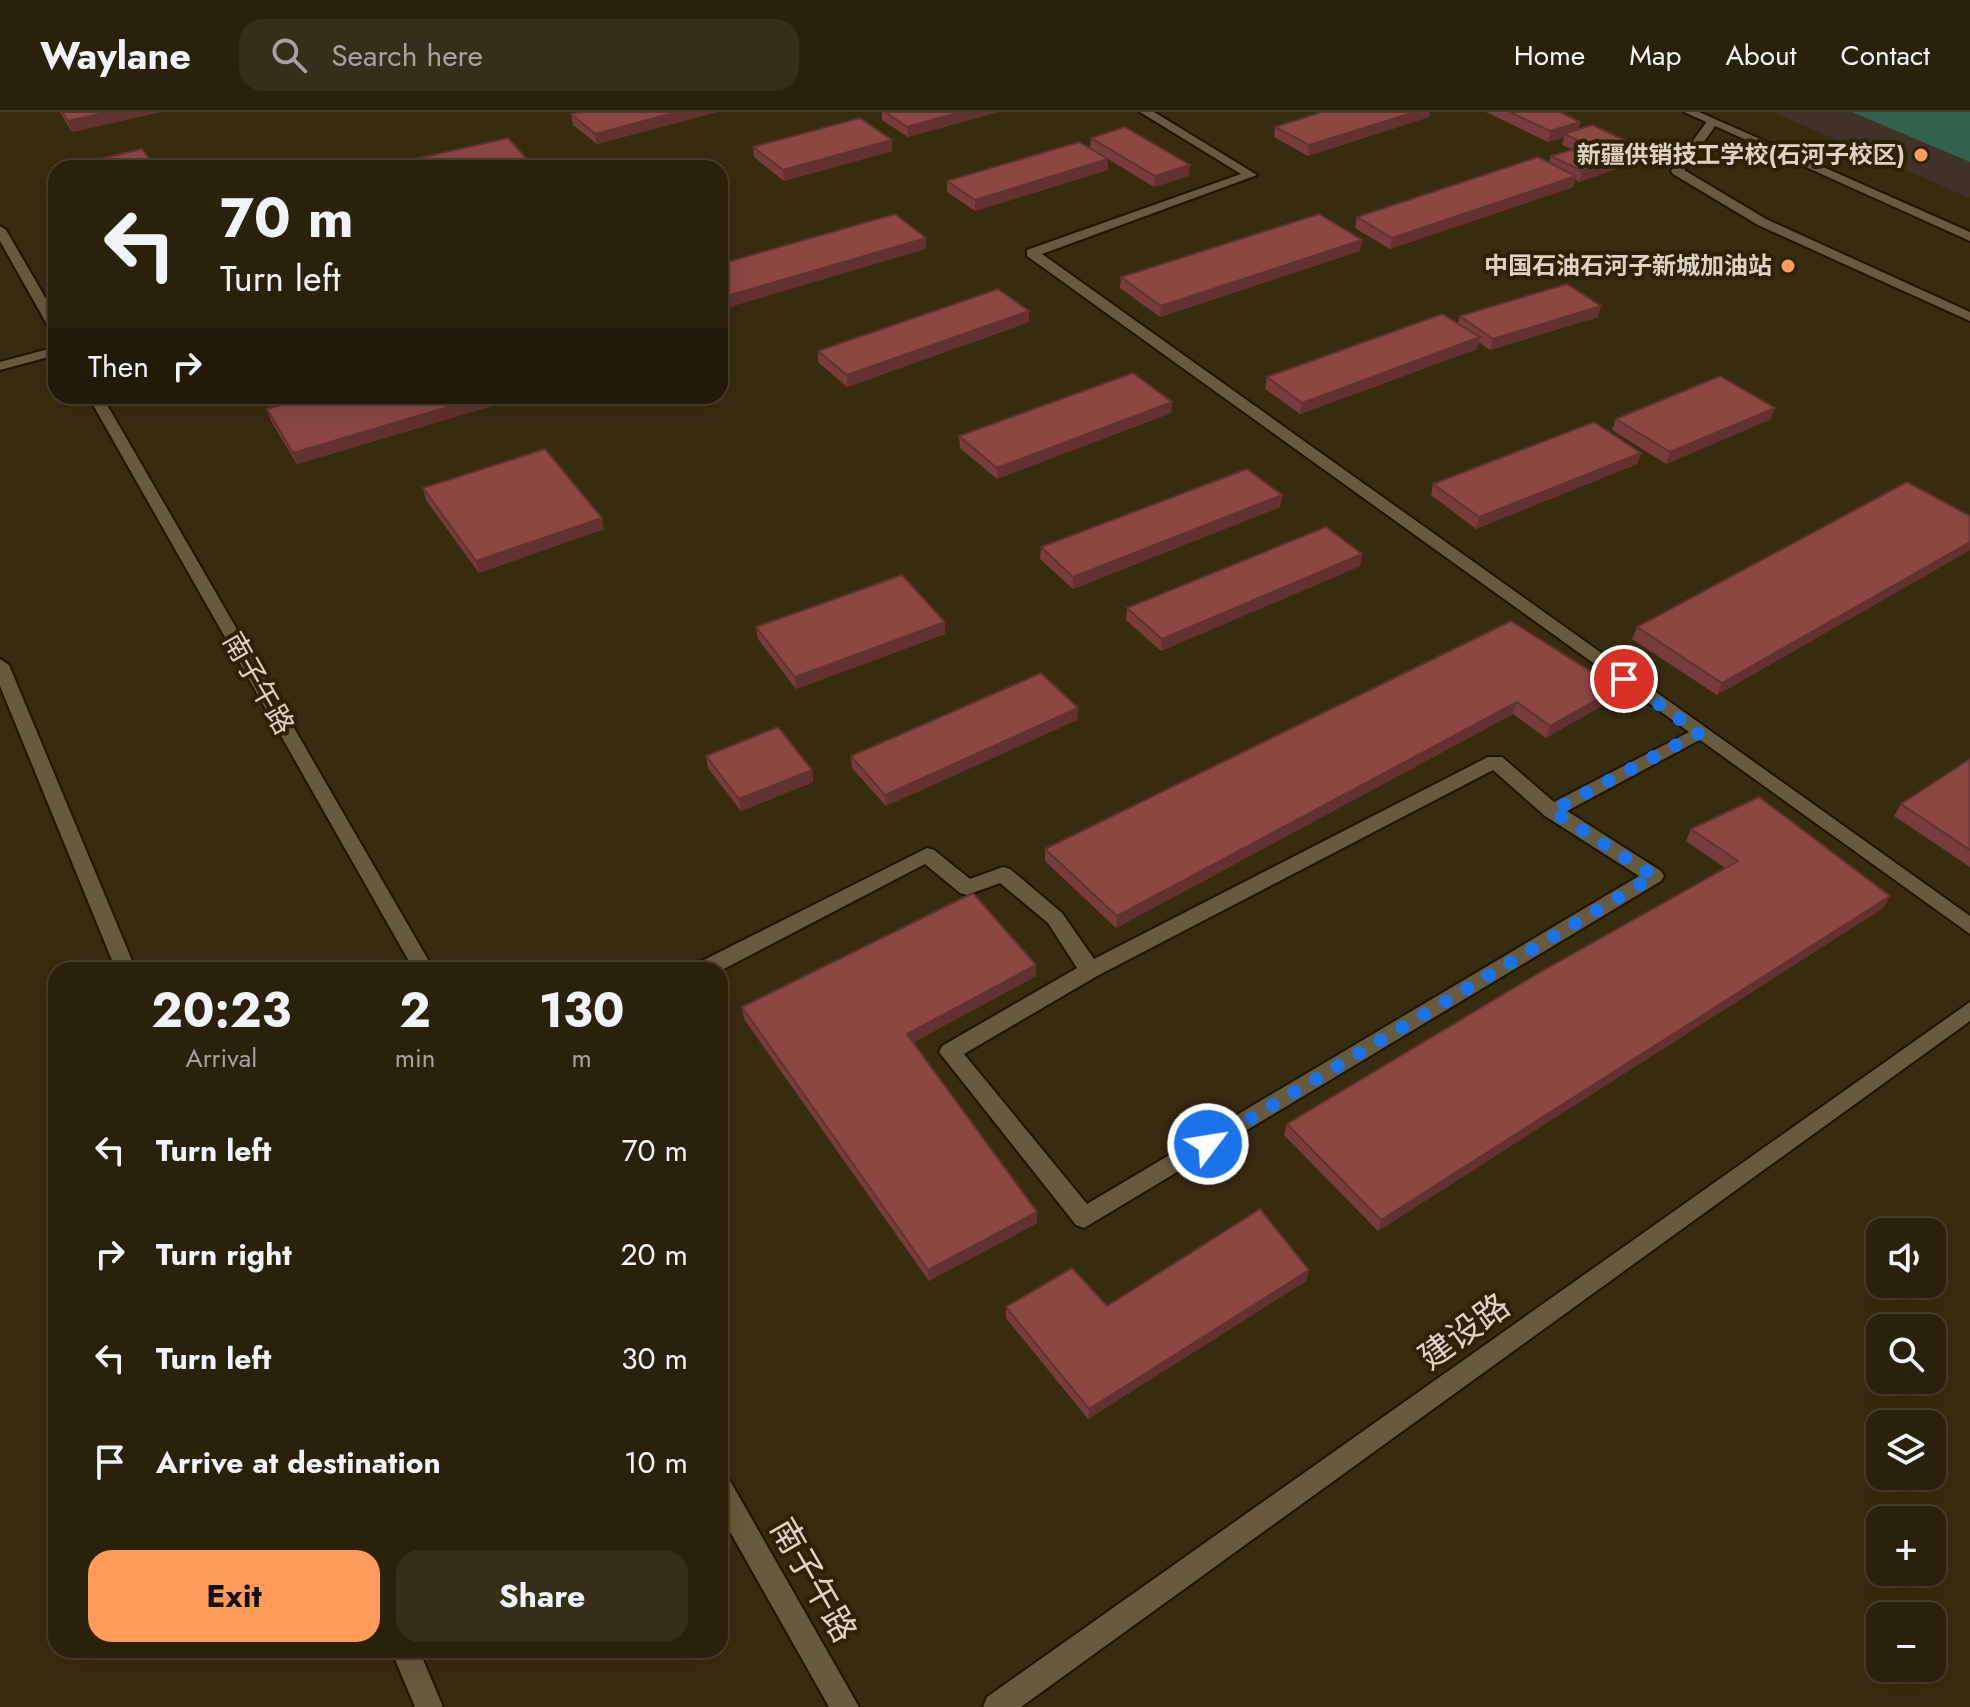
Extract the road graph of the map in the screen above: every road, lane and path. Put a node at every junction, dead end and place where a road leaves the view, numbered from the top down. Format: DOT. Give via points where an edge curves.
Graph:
graph roads {
  1 [pos="1146,112"];
  2 [pos="1690,112"];
  3 [pos="1712,122"];
  4 [pos="0,230"];
  5 [pos="1970,237"];
  6 [pos="48,314"];
  7 [pos="1970,317"];
  8 [pos="48,353"];
  9 [pos="0,366"];
  10 [pos="100,404"];
  11 [pos="0,665"];
  12 [pos="1699,733"];
  13 [pos="1552,811"];
  14 [pos="1970,926"];
  15 [pos="123,962"];
  16 [pos="419,962"];
  17 [pos="719,962"];
  18 [pos="1090,970"];
  19 [pos="1970,1010"];
  20 [pos="728,1502"];
  21 [pos="408,1658"];
  22 [pos="429,1707"];
  23 [pos="845,1707"];
  24 [pos="997,1707"];
  1 -- 12 [label="street" via="1251,175 1032,253"];
  2 -- 3 [label="street"];
  3 -- 5 [label="street"];
  3 -- 7 [label="street" via="1677,171 1762,222"];
  4 -- 6 [label="street"];
  8 -- 9 [label="street"];
  10 -- 16 [label="street, 南子午路"];
  11 -- 15 [label="street"];
  12 -- 13 [label="street"];
  12 -- 14 [label="street"];
  13 -- 18 [label="street" via="1495,761"];
  13 -- 18 [label="street" via="1654,876 1084,1218 950,1052"];
  17 -- 18 [label="street" via="927,855 967,888 1003,874 1055,918"];
  19 -- 24 [label="street, 建设路"];
  20 -- 23 [label="street, 南子午路"];
  21 -- 22 [label="street"];
}
